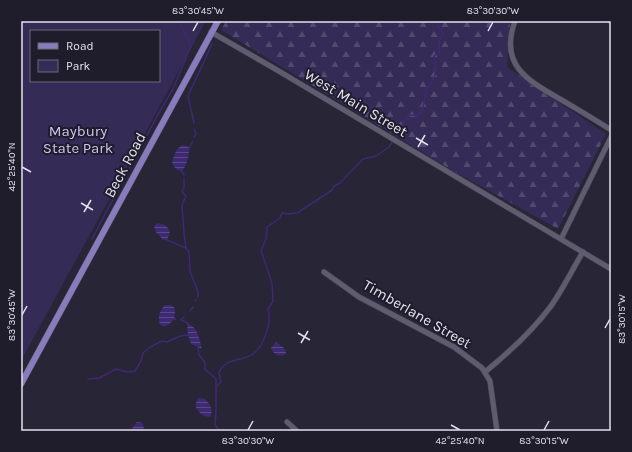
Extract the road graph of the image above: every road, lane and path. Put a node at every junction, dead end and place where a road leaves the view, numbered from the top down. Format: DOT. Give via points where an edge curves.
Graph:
graph roads {
  1 [pos="218,21"];
  2 [pos="515,21"];
  3 [pos="211,32"];
  4 [pos="611,130"];
  5 [pos="611,137"];
  6 [pos="561,239"];
  7 [pos="583,252"];
  8 [pos="611,269"];
  9 [pos="324,272"];
  10 [pos="486,372"];
  11 [pos="21,384"];
  12 [pos="287,422"];
  13 [pos="297,431"];
  14 [pos="497,431"];
  1 -- 3 [label="main road, Beck Road"];
  2 -- 4 [label="street" via="510,38 510,50 521,73 537,86"];
  3 -- 6 [label="street, West Main Street"];
  3 -- 11 [label="main road, Beck Road"];
  5 -- 6 [label="street"];
  6 -- 7 [label="street, West Main Street"];
  7 -- 8 [label="street, West Main Street"];
  7 -- 10 [label="street" via="546,313"];
  9 -- 10 [label="street, Timberlane Street" via="374,306 454,347"];
  10 -- 14 [label="street" via="490,381"];
  12 -- 13 [label="street"];
}
